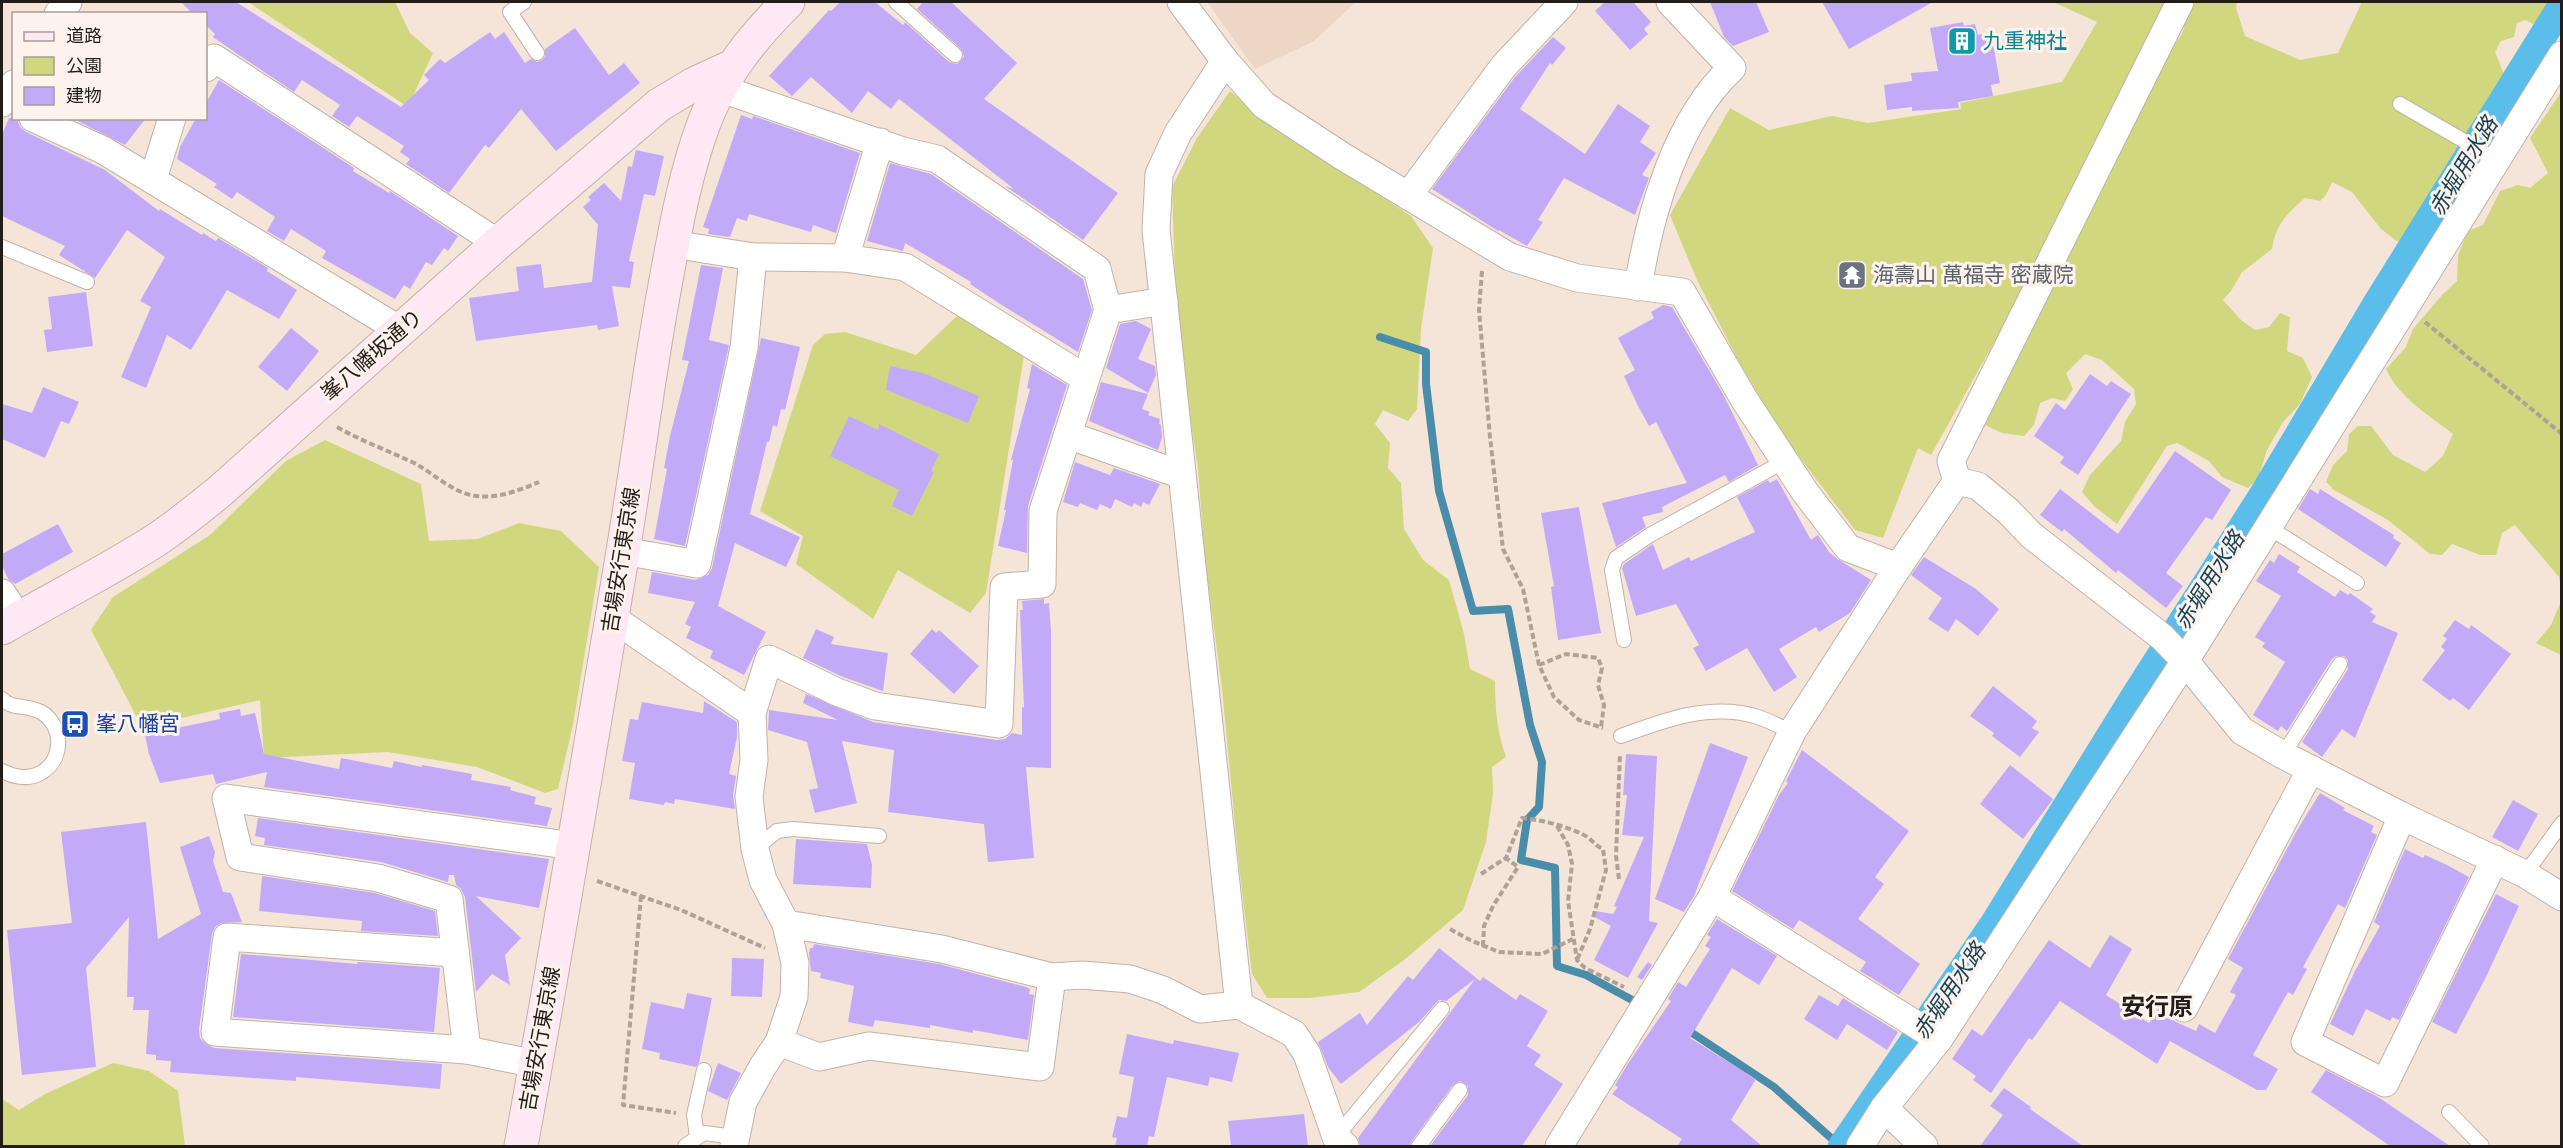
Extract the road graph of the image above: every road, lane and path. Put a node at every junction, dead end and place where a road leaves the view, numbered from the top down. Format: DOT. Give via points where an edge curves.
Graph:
graph roads {
  1 [pos="524,2"];
  2 [pos="788,2"];
  3 [pos="896,2"];
  4 [pos="1181,2"];
  5 [pos="1564,2"];
  6 [pos="1670,2"];
  7 [pos="2180,2"];
  8 [pos="537,53"];
  9 [pos="955,55"];
  10 [pos="2562,55"];
  11 [pos="1225,61"];
  12 [pos="207,67"];
  13 [pos="725,78"];
  14 [pos="12,87"];
  15 [pos="2,104"];
  16 [pos="2400,104"];
  17 [pos="37,120"];
  18 [pos="171,120"];
  19 [pos="880,142"];
  20 [pos="2497,160"];
  21 [pos="153,179"];
  22 [pos="1408,196"];
  23 [pos="498,243"];
  24 [pos="673,244"];
  25 [pos="2,247"];
  26 [pos="753,257"];
  27 [pos="845,258"];
  28 [pos="1482,262"];
  29 [pos="87,282"];
  30 [pos="1638,286"];
  31 [pos="1164,302"];
  32 [pos="2405,305"];
  33 [pos="1108,309"];
  34 [pos="400,330"];
  35 [pos="1085,378"];
  36 [pos="309,410"];
  37 [pos="2562,434"];
  38 [pos="1068,435"];
  39 [pos="1785,461"];
  40 [pos="1182,475"];
  41 [pos="1957,481"];
  42 [pos="539,482"];
  43 [pos="2268,527"];
  44 [pos="623,551"];
  45 [pos="1898,567"];
  46 [pos="2357,583"];
  47 [pos="7,613"];
  48 [pos="611,617"];
  49 [pos="1624,640"];
  50 [pos="2185,661"];
  51 [pos="2340,664"];
  52 [pos="1539,665"];
  53 [pos="2,699"];
  54 [pos="752,713"];
  55 [pos="1601,728"];
  56 [pos="1792,732"];
  57 [pos="1621,736"];
  58 [pos="2283,755"];
  59 [pos="2311,769"];
  60 [pos="2,771"];
  61 [pos="2402,816"];
  62 [pos="2562,823"];
  63 [pos="1557,826"];
  64 [pos="879,836"];
  65 [pos="756,849"];
  66 [pos="1506,858"];
  67 [pos="2495,859"];
  68 [pos="571,860"];
  69 [pos="1481,874"];
  70 [pos="2525,874"];
  71 [pos="1619,879"];
  72 [pos="641,896"];
  73 [pos="1712,897"];
  74 [pos="2562,897"];
  75 [pos="786,924"];
  76 [pos="1450,929"];
  77 [pos="1573,939"];
  78 [pos="1483,946"];
  79 [pos="455,953"];
  80 [pos="1577,960"];
  81 [pos="795,963"];
  82 [pos="1052,977"];
  83 [pos="1650,999"];
  84 [pos="1239,1005"];
  85 [pos="2184,1008"];
  86 [pos="1442,1009"];
  87 [pos="1940,1039"];
  88 [pos="779,1042"];
  89 [pos="467,1050"];
  90 [pos="536,1064"];
  91 [pos="704,1070"];
  92 [pos="1460,1090"];
  93 [pos="1884,1108"];
  94 [pos="2449,1112"];
  95 [pos="694,1115"];
  96 [pos="697,1137"];
  97 [pos="735,1142"];
  98 [pos="1337,1143"];
  99 [pos="522,1146"];
  100 [pos="685,1146"];
  101 [pos="1419,1146"];
  102 [pos="1559,1146"];
  103 [pos="1860,1146"];
  104 [pos="1924,1146"];
  105 [pos="2481,1146"];
  1 -- 8 [label="lane" via="510,12"];
  2 -- 13 [label="main road, 吉場安行東京線"];
  3 -- 9 [label="lane"];
  4 -- 11 [label="street"];
  5 -- 22 [label="street" via="1503,67"];
  6 -- 30 [label="street" via="1732,68 1713,86 1682,140 1653,214"];
  7 -- 41 [label="street" via="1951,461"];
  10 -- 20 [label="street"];
  11 -- 22 [label="street" via="1264,105"];
  11 -- 31 [label="street" via="1178,133 1159,174 1156,230"];
  12 -- 23 [label="street" via="214,58"];
  13 -- 19 [label="street"];
  13 -- 23 [label="main road, 峯八幡坂通り" via="694,84 659,105"];
  13 -- 24 [label="main road, 吉場安行東京線" via="690,167"];
  14 -- 15 [label="street"];
  16 -- 20 [label="lane"];
  17 -- 21 [label="street" via="103,150"];
  18 -- 21 [label="street"];
  19 -- 27 [label="street"];
  19 -- 33 [label="street" via="937,159 1097,269"];
  20 -- 32 [label="street"];
  21 -- 34 [label="street"];
  22 -- 30 [label="street" via="1510,257 1577,278"];
  23 -- 34 [label="main road, 峯八幡坂通り"];
  24 -- 26 [label="street"];
  24 -- 44 [label="main road, 吉場安行東京線"];
  25 -- 29 [label="lane"];
  26 -- 27 [label="street"];
  26 -- 44 [label="street" via="744,348 697,564"];
  27 -- 35 [label="street" via="905,267"];
  28 -- 52 [label="path" via="1479,310 1503,549 1523,589"];
  30 -- 39 [label="street" via="1682,292"];
  31 -- 33 [label="street"];
  31 -- 40 [label="street"];
  32 -- 37 [label="path"];
  32 -- 43 [label="street"];
  33 -- 35 [label="street"];
  34 -- 36 [label="main road, 峯八幡坂通り"];
  35 -- 38 [label="street"];
  36 -- 42 [label="path" via="463,493 484,497 513,493"];
  36 -- 47 [label="main road, 峯八幡坂通り" via="219,492 164,534 104,571"];
  38 -- 40 [label="street"];
  38 -- 54 [label="street" via="1043,511 1042,584 1004,587 999,724 875,706 769,659"];
  39 -- 45 [label="street" via="1848,548"];
  39 -- 49 [label="lane" via="1650,535 1616,558 1612,570"];
  40 -- 84 [label="street"];
  41 -- 45 [label="street"];
  41 -- 50 [label="street" via="1978,486 2031,535 2162,637"];
  43 -- 46 [label="lane"];
  43 -- 50 [label="street"];
  44 -- 48 [label="main road, 吉場安行東京線"];
  45 -- 56 [label="street"];
  48 -- 54 [label="street"];
  48 -- 68 [label="main road, 吉場安行東京線"];
  50 -- 58 [label="street" via="2242,731"];
  50 -- 87 [label="street"];
  51 -- 58 [label="lane"];
  52 -- 55 [label="path" via="1554,697 1579,720"];
  52 -- 55 [label="path" via="1566,654 1598,658 1602,668 1598,685 1604,705"];
  53 -- 60 [label="lane" via="19,709 44,714 57,731 59,742 57,753 43,772 20,777"];
  54 -- 65 [label="street" via="754,760 749,796"];
  55 -- 57 [label="path"];
  56 -- 57 [label="lane" via="1757,716 1725,712 1679,715"];
  56 -- 73 [label="street"];
  57 -- 71 [label="path" via="1616,856"];
  58 -- 59 [label="street"];
  59 -- 61 [label="street"];
  59 -- 85 [label="street"];
  61 -- 67 [label="street"];
  61 -- 67 [label="street" via="2305,1042 2385,1083"];
  62 -- 70 [label="lane"];
  63 -- 66 [label="path" via="1522,818"];
  63 -- 77 [label="path" via="1568,845 1572,864 1568,901"];
  63 -- 80 [label="path" via="1587,835 1595,846 1603,849 1606,870"];
  64 -- 65 [label="lane" via="793,829 777,831"];
  65 -- 75 [label="street" via="763,880"];
  66 -- 69 [label="path"];
  66 -- 78 [label="path" via="1518,867 1484,926"];
  67 -- 70 [label="street"];
  68 -- 72 [label="path" via="590,879"];
  68 -- 79 [label="street" via="226,798 240,857 378,878 449,899"];
  68 -- 90 [label="main road, 吉場安行東京線"];
  70 -- 74 [label="street"];
  72 -- 81 [label="path" via="735,932"];
  72 -- 95 [label="path" via="623,1105"];
  73 -- 83 [label="street"];
  73 -- 87 [label="street"];
  75 -- 81 [label="street"];
  75 -- 82 [label="street" via="942,949"];
  76 -- 78 [label="path"];
  77 -- 78 [label="path" via="1542,954 1499,952"];
  77 -- 80 [label="path"];
  79 -- 89 [label="street"];
  79 -- 89 [label="street" via="227,937 216,1032"];
  80 -- 83 [label="path" via="1585,968"];
  81 -- 88 [label="street" via="794,997"];
  82 -- 84 [label="street" via="1130,979 1200,1009"];
  82 -- 88 [label="street" via="1040,1067 869,1046 819,1057"];
  83 -- 102 [label="street"];
  84 -- 98 [label="street" via="1294,1034 1307,1054"];
  86 -- 98 [label="lane"];
  87 -- 93 [label="street"];
  88 -- 97 [label="street" via="743,1102"];
  89 -- 90 [label="street"];
  90 -- 99 [label="main road, 吉場安行東京線"];
  91 -- 95 [label="lane"];
  92 -- 101 [label="lane"];
  93 -- 103 [label="street"];
  93 -- 104 [label="street"];
  94 -- 105 [label="lane"];
  95 -- 96 [label="lane"];
  96 -- 97 [label="lane" via="704,1133"];
  96 -- 100 [label="lane"];
}
